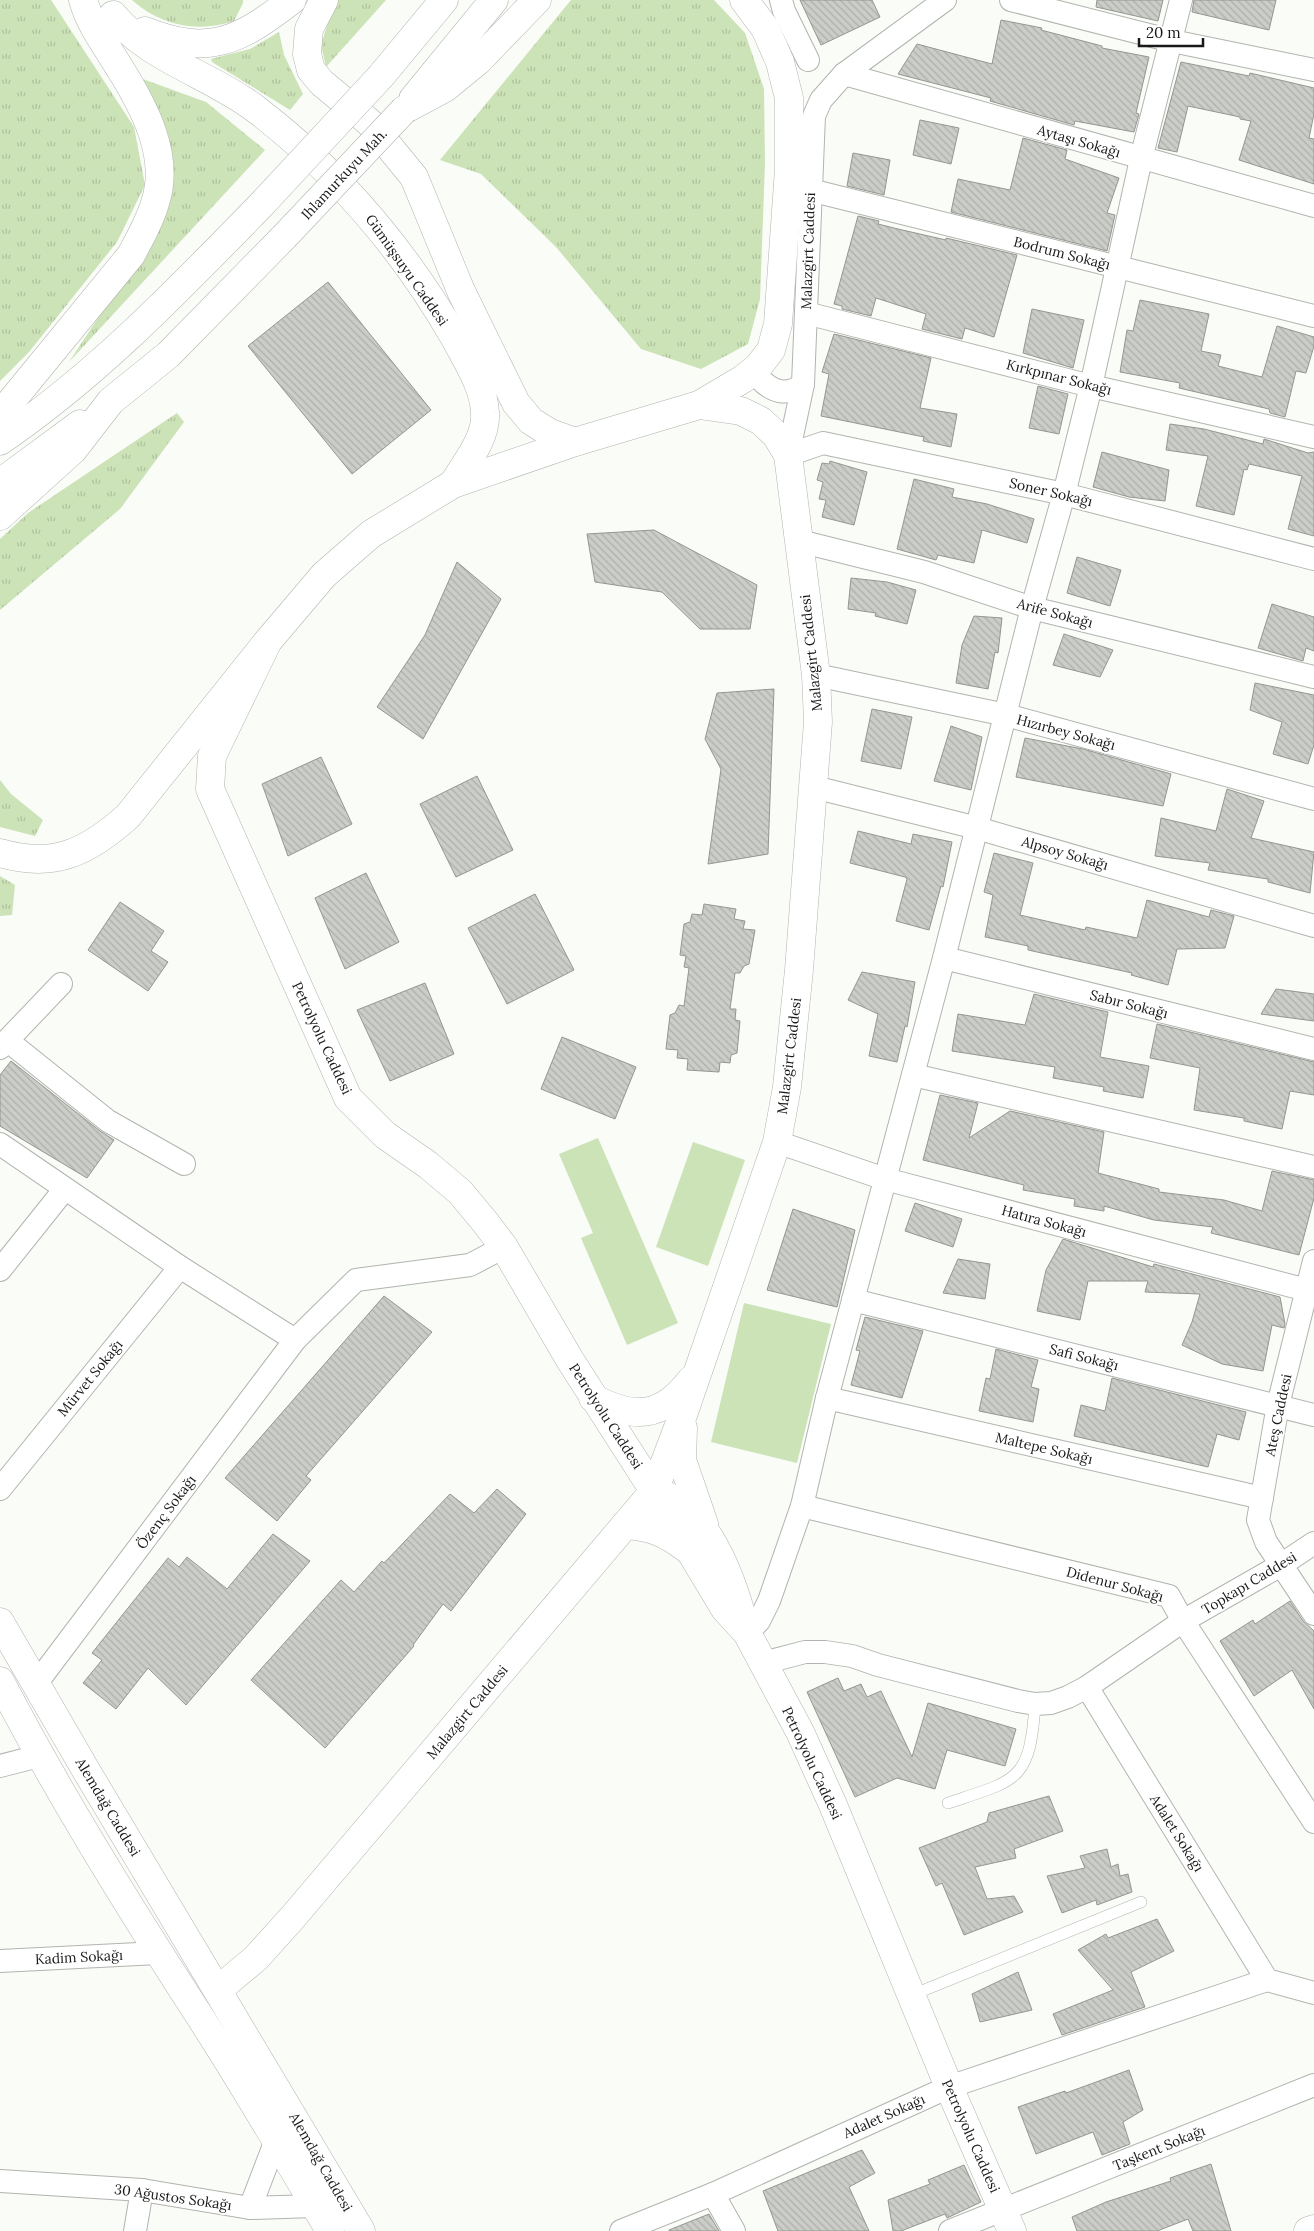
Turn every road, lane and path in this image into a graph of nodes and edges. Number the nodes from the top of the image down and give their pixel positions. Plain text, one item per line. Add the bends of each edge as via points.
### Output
1 (83, 0) edge
2 (264, 0) edge
3 (292, 0) edge
4 (324, 0) edge
5 (444, 0) edge
6 (494, 0) edge
7 (537, 0) edge
8 (744, 0) edge
9 (781, 0) edge
10 (1011, 0) edge
11 (1181, 0) edge
12 (930, 4) edge
13 (104, 7) edge
14 (250, 29) junction
15 (1172, 41) junction
16 (808, 60) dead end
17 (1314, 70) edge
18 (844, 74) junction
19 (404, 110) junction
20 (1141, 159) junction
21 (810, 190) junction
22 (1314, 206) edge
23 (1118, 267) junction
24 (806, 313) junction
25 (1314, 316) edge
26 (758, 367) junction
27 (803, 384) junction
28 (1091, 386) junction
29 (111, 400) junction
30 (699, 406) junction
31 (0, 415) edge
32 (1314, 437) edge
33 (0, 441) edge
34 (575, 442) junction
35 (788, 456) junction
36 (0, 483) edge
37 (453, 484) junction
38 (1064, 494) junction
39 (0, 516) edge
40 (799, 541) junction
41 (1314, 559) edge
42 (1032, 608) junction
43 (268, 641) junction
44 (816, 675) junction
45 (1314, 677) edge
46 (1006, 715) junction
47 (814, 787) junction
48 (1314, 799) edge
49 (977, 828) junction
50 (0, 853) edge
51 (1314, 926) edge
52 (944, 958) junction
53 (61, 984) dead end
54 (4, 1044) edge
55 (1314, 1049) edge
56 (913, 1075) junction
57 (777, 1142) junction
58 (0, 1144) edge
59 (184, 1164) dead end
60 (1314, 1166) edge
61 (885, 1179) junction
62 (64, 1190) junction
63 (504, 1247) junction
64 (1314, 1262) edge
65 (180, 1267) junction
66 (0, 1270) edge
67 (1310, 1291) edge
68 (853, 1300) junction
69 (295, 1340) junction
70 (696, 1374) junction
71 (593, 1398) junction
72 (827, 1398) junction
73 (1278, 1405) junction
74 (684, 1412) junction
75 (1314, 1415) edge
76 (0, 1489) edge
77 (654, 1491) junction
78 (1262, 1498) junction
79 (802, 1506) junction
80 (625, 1525) junction
81 (696, 1540) junction
82 (1314, 1543) edge
83 (1281, 1565) junction
84 (1314, 1614) edge
85 (1183, 1621) junction
86 (0, 1622) edge
87 (747, 1633) junction
88 (763, 1663) junction
89 (0, 1681) edge
90 (36, 1684) junction
91 (1087, 1687) junction
92 (1035, 1704) junction
93 (39, 1756) junction
94 (0, 1766) edge
95 (948, 1803) dead end
96 (1314, 1822) edge
97 (1141, 1902) dead end
98 (158, 1953) junction
99 (0, 1961) edge
100 (1267, 1980) junction
101 (218, 1990) junction
102 (1314, 1993) edge
103 (912, 1995) junction
104 (195, 2009) junction
105 (1314, 2085) edge
106 (949, 2087) junction
107 (276, 2140) junction
108 (0, 2181) edge
109 (142, 2190) junction
110 (713, 2194) junction
111 (315, 2206) junction
112 (250, 2208) junction
113 (1008, 2221) edge
114 (1314, 2229) edge
115 (135, 2231) edge
116 (330, 2231) edge
117 (362, 2231) edge
118 (621, 2231) edge
119 (734, 2231) edge
120 (950, 2231) edge
121 (1308, 2231) edge

1 - 31 main road via 96,30 137,97 154,134 159,171 156,201 131,255
2 - 14 main road via 264,6
3 - 14 main road
4 - 34 main road via 309,29 307,54 311,70 369,122 414,177 461,291 516,404 537,425
5 - 33 main road, bridge via 381,76 141,327 83,378
6 - 19 main road
7 - 19 main road via 478,61 445,88
8 - 26 main road via 764,28 780,62 790,98 789,169 778,324 771,350
9 - 16 street
10 - 15 street
11 - 15 street
12 - 18 street, Malazgirt Caddesi
13 - 14 main road via 142,30 168,40 196,45 218,43
13 - 37 main road, Gümüşsuyu Caddesi via 135,38 256,110 347,190 380,227 440,312 474,372 483,397 485,425
15 - 17 street
15 - 20 street
18 - 20 street, Aytaşı Sokağı
18 - 21 street, Malazgirt Caddesi via 821,100 814,116
19 - 29 main road, Ihlamurkuyu Mah., bridge via 168,355
20 - 22 street, Aytaşı Sokağı
20 - 23 street
21 - 23 street, Bodrum Sokağı
21 - 24 street, Malazgirt Caddesi
23 - 25 street, Bodrum Sokağı
23 - 28 street
24 - 27 street, Malazgirt Caddesi
24 - 28 street, Kırkpınar Sokağı
26 - 27 street via 759,378 776,391 787,393
26 - 30 main road
27 - 35 street, Malazgirt Caddesi
28 - 32 street, Kırkpınar Sokağı
28 - 38 street
29 - 36 main road
29 - 39 main road via 73,450
30 - 34 main road
30 - 35 main road via 741,411 761,421 776,435
34 - 37 main road
35 - 38 street, Soner Sokağı via 823,443
35 - 40 main road, Malazgirt Caddesi
37 - 43 main road via 371,534 324,575
38 - 41 street, Soner Sokağı
38 - 42 street
40 - 42 street, Arife Sokağı via 924,572
40 - 44 main road, Malazgirt Caddesi
42 - 45 street, Arife Sokağı
42 - 46 street
43 - 50 main road via 128,816 103,838 78,852 49,859 20,859
43 - 63 main road, Petrolyolu Caddesi via 212,756 210,789 348,1098 385,1135 460,1192
44 - 46 street, Hızırbey Sokağı
44 - 47 main road, Malazgirt Caddesi via 818,722
46 - 48 street, Hızırbey Sokağı
46 - 49 street
47 - 49 street, Alpsoy Sokağı
47 - 57 main road, Malazgirt Caddesi via 787,1088
49 - 51 street, Alpsoy Sokağı
49 - 52 street
52 - 55 street, Sabır Sokağı
52 - 56 street
53 - 54 street
54 - 59 street via 108,1121
56 - 60 street
56 - 61 street
57 - 61 street, Hatıra Sokağı
57 - 70 main road, Malazgirt Caddesi
58 - 62 street
61 - 67 street, Hatıra Sokağı
61 - 68 street
62 - 65 street
62 - 66 street
63 - 69 street, Özenç Sokağı via 470,1264 356,1280
63 - 71 main road, Petrolyolu Caddesi
64 - 67 street, Ateş Caddesi
65 - 69 street
65 - 76 street, Mürvet Sokağı
67 - 73 street, Ateş Caddesi
68 - 72 street
68 - 73 street, Safi Sokağı
69 - 90 street, Özenç Sokağı
70 - 71 main road via 676,1397 652,1412 619,1410
70 - 74 main road, Malazgirt Caddesi
71 - 77 main road, Petrolyolu Caddesi
72 - 78 street, Maltepe Sokağı
72 - 79 street
73 - 75 street, Safi Sokağı
73 - 78 street, Ateş Caddesi
74 - 77 main road, Malazgirt Caddesi
74 - 81 main road, Malazgirt Caddesi via 682,1460
77 - 80 main road, Malazgirt Caddesi
77 - 81 main road, Petrolyolu Caddesi
78 - 83 street, Ateş Caddesi via 1258,1520 1260,1531
79 - 85 street, Didenur Sokağı via 1169,1596
79 - 87 street via 769,1601
80 - 81 main road via 644,1526
80 - 101 main road, Malazgirt Caddesi via 293,1917 256,1958
81 - 87 main road, Petrolyolu Caddesi via 725,1609
82 - 83 street, Topkapı Caddesi
83 - 84 street, Ateş Caddesi
83 - 85 street, Topkapı Caddesi
85 - 91 street, Topkapı Caddesi
85 - 96 street, Didenur Sokağı
86 - 90 main road, Alemdağ Caddesi
87 - 88 main road, Petrolyolu Caddesi
88 - 92 street via 805,1652 852,1656
88 - 103 main road, Petrolyolu Caddesi via 800,1732 833,1805
89 - 93 main road, Alemdağ Caddesi
90 - 101 main road, Alemdağ Caddesi
91 - 92 street, Topkapı Caddesi via 1051,1703
91 - 100 street, Adalet Sokağı
92 - 95 lane via 1030,1749 1016,1775 1001,1785
93 - 94 street
93 - 98 main road, Alemdağ Caddesi
97 - 103 lane
98 - 99 street, Kadim Sokağı
98 - 104 main road, Alemdağ Caddesi
100 - 102 street
100 - 106 street, Adalet Sokağı
101 - 104 main road
101 - 117 main road, Alemdağ Caddesi
103 - 106 main road, Petrolyolu Caddesi
104 - 107 main road, Alemdağ Caddesi
105 - 113 street, Taşkent Sokağı
106 - 110 street, Adalet Sokağı
106 - 113 main road, Petrolyolu Caddesi
107 - 111 main road, Alemdağ Caddesi
107 - 112 street
108 - 109 street, 30 Ağustos Sokağı
109 - 112 street, 30 Ağustos Sokağı
109 - 115 street
110 - 118 street, Adalet Sokağı
110 - 119 street
111 - 112 street, 30 Ağustos Sokağı
111 - 116 main road, Alemdağ Caddesi
113 - 120 street, Taşkent Sokağı
114 - 121 main road

